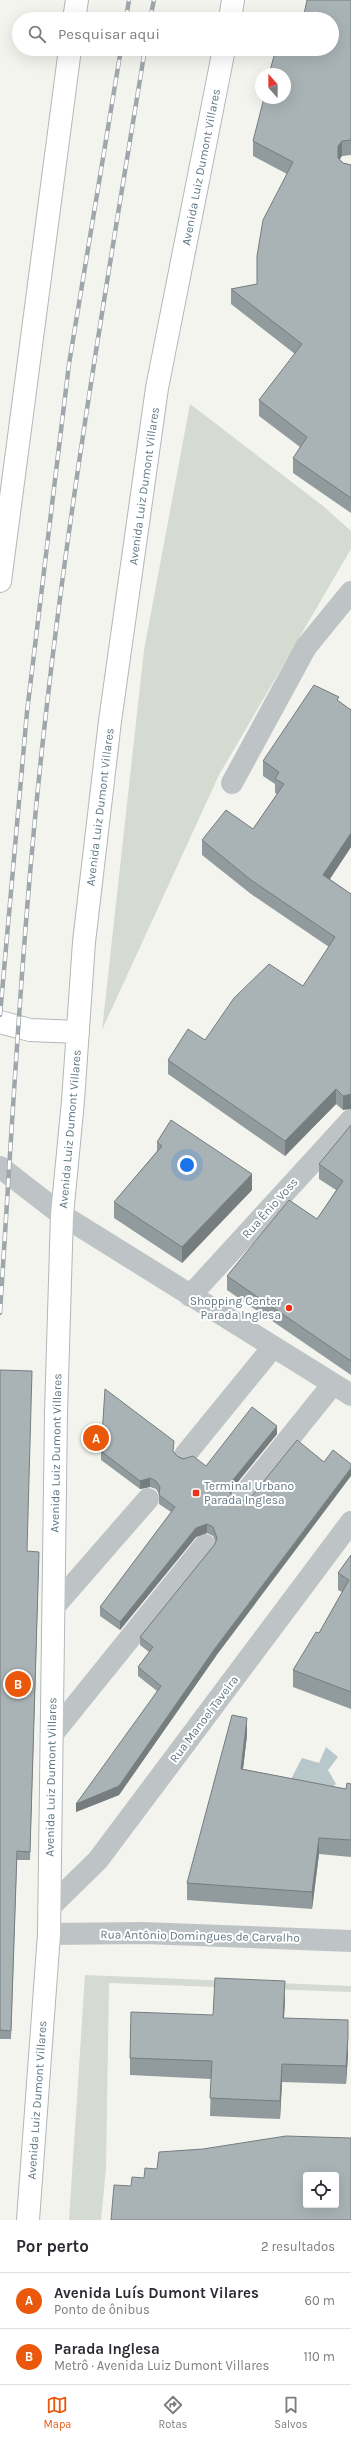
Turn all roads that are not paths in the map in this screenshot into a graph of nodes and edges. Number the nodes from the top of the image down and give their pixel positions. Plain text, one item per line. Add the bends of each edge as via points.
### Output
1 (77, 0) edge
2 (234, 0) edge
3 (75, 12) edge
4 (231, 12) edge
5 (69, 56) edge
6 (223, 56) edge
7 (0, 581) edge
8 (351, 592) edge
9 (232, 783) dead end
10 (0, 1022) edge
11 (78, 1032) junction
12 (351, 1120) edge
13 (0, 1167) edge
14 (62, 1215) junction
15 (190, 1296) junction
16 (273, 1347) junction
17 (332, 1384) junction
18 (351, 1395) edge
19 (185, 1455) dead end
20 (242, 1497) dead end
21 (148, 1499) dead end
22 (351, 1522) edge
23 (205, 1545) dead end
24 (53, 1608) junction
25 (51, 1736) junction
26 (49, 1908) junction
27 (49, 1934) junction
28 (351, 1941) edge
29 (28, 2220) edge

1 - 3 main road
2 - 4 main road
5 - 7 main road
6 - 11 main road, Avenida Luiz Dumont Villares via 157,388 110,721 84,942
8 - 9 street via 306,647
10 - 11 main road via 30,1030
11 - 14 main road, Avenida Luiz Dumont Villares
12 - 15 street, Rua Ênio Voss
13 - 14 street
14 - 15 street
14 - 24 main road, Avenida Luiz Dumont Villares
15 - 16 street
16 - 17 street
16 - 19 street
17 - 18 street
17 - 20 street
21 - 24 street
22 - 26 street, Rua Manoel Taveira via 98,1860
23 - 25 street
24 - 25 main road, Avenida Luiz Dumont Villares
25 - 26 main road, Avenida Luiz Dumont Villares
26 - 27 main road, Avenida Luiz Dumont Villares
27 - 28 street, Rua Antônio Domingues de Carvalho via 144,1933
27 - 29 main road, Avenida Luiz Dumont Villares

